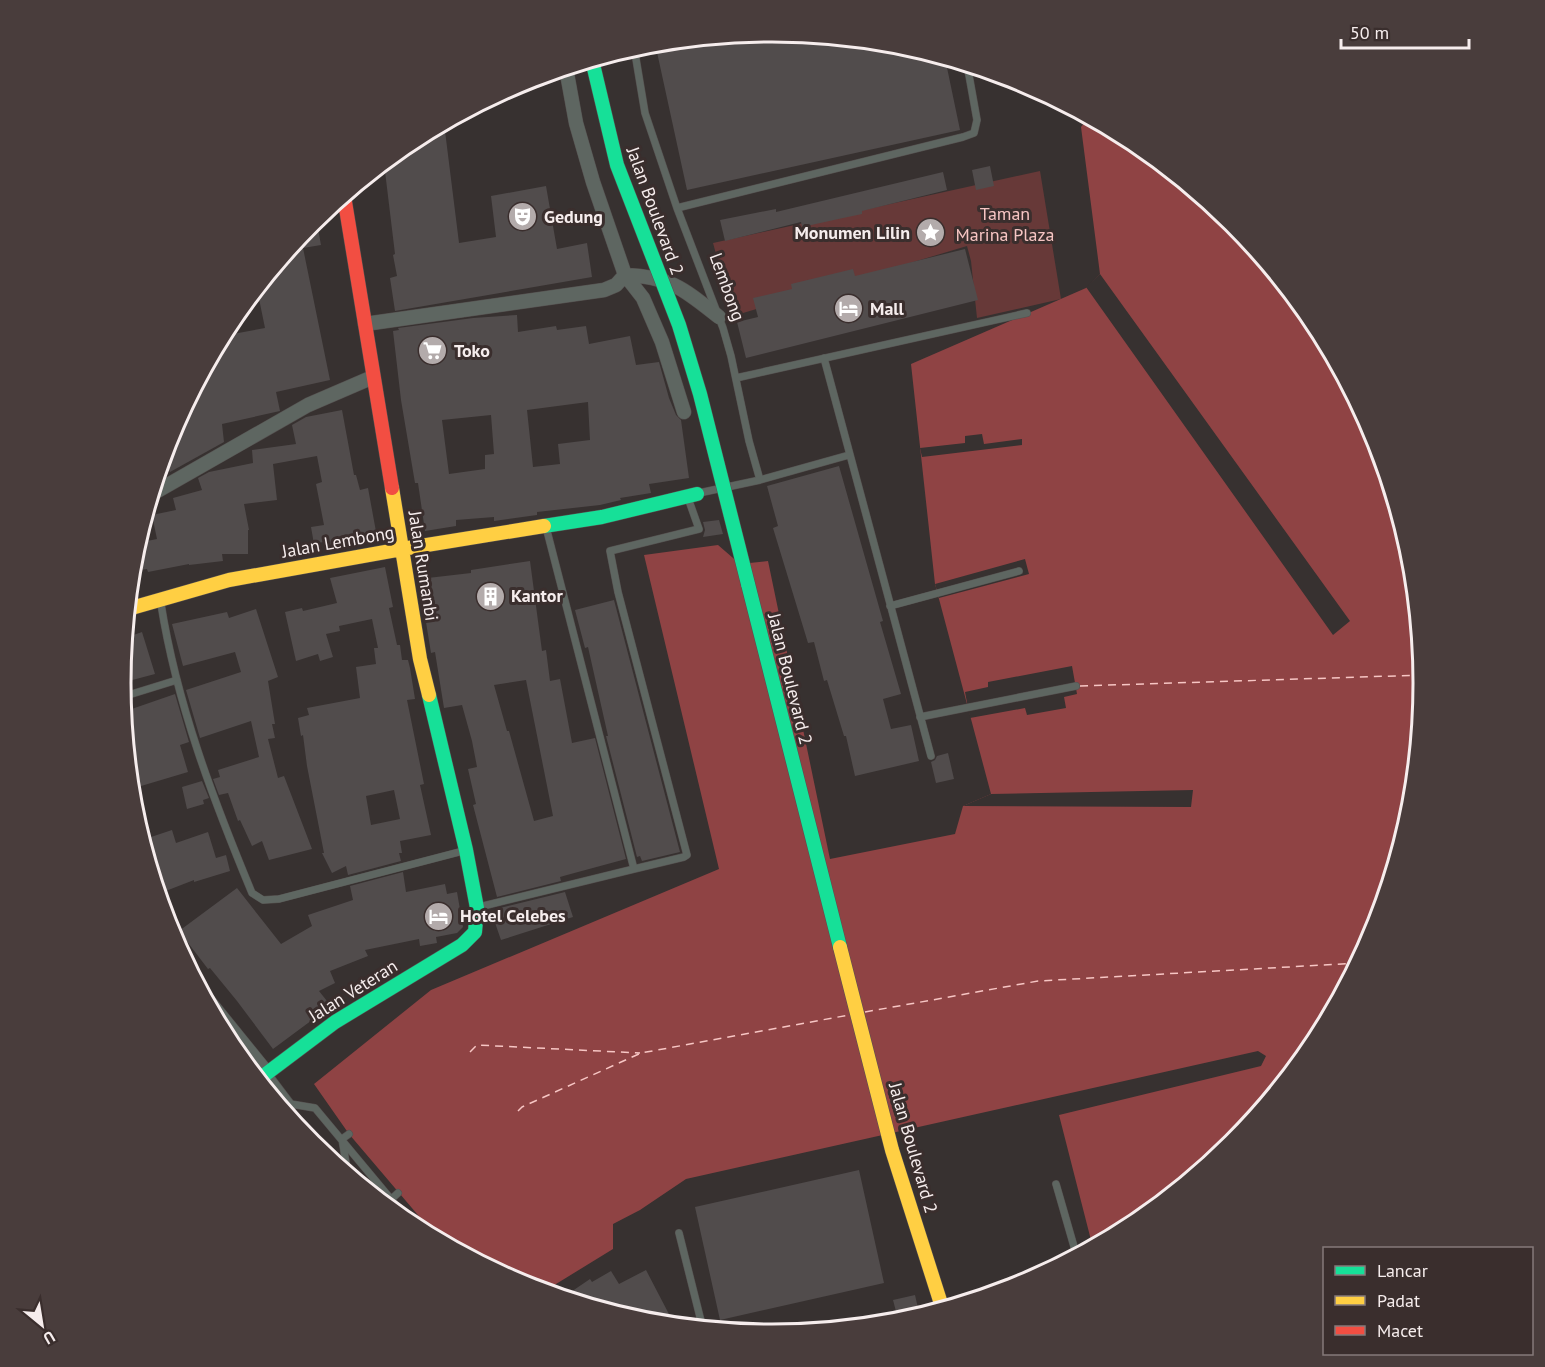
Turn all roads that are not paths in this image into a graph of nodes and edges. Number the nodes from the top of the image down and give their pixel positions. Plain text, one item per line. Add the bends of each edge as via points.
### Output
1 (636, 57) edge
2 (594, 68) edge
3 (969, 73) edge
4 (568, 76) edge
5 (346, 205) edge
6 (677, 208) junction
7 (625, 275) junction
8 (1027, 312) dead end
9 (719, 317) junction
10 (365, 324) junction
11 (824, 358) junction
12 (373, 377) junction
13 (736, 378) junction
14 (684, 412) dead end
15 (849, 455) junction
16 (760, 480) junction
17 (162, 489) edge
18 (692, 495) junction
19 (546, 527) junction
20 (402, 549) junction
21 (1019, 571) dead end
22 (160, 597) junction
23 (135, 606) edge
24 (890, 606) junction
25 (177, 680) junction
26 (1076, 686) dead end
27 (131, 694) edge
28 (920, 717) junction
29 (931, 756) dead end
30 (466, 850) junction
31 (634, 869) junction
32 (477, 908) junction
33 (470, 938) joint
34 (265, 1075) edge
35 (277, 1090) edge
36 (291, 1104) joint
37 (349, 1134) dead end
38 (342, 1139) junction
39 (346, 1162) edge
40 (1056, 1184) dead end
41 (379, 1189) edge
42 (398, 1193) dead end
43 (391, 1199) edge
44 (680, 1233) dead end
45 (1075, 1249) edge
46 (941, 1303) edge
47 (701, 1321) edge

1 - 6 lane, Lembong via 645,113
2 - 46 main road, Jalan Boulevard 2, bridge via 617,165 679,326 700,394 892,1150
3 - 6 lane via 977,120 974,132
4 - 7 street via 593,182
5 - 10 main road, Jalan Rumanbi
6 - 9 lane, Lembong
7 - 9 street via 647,275 681,287
7 - 10 street via 604,290
7 - 14 street via 643,298 662,342
8 - 11 lane
9 - 13 lane, Lembong
10 - 12 main road, Jalan Rumanbi
11 - 13 lane
11 - 15 lane
12 - 17 street via 308,405
12 - 20 main road, Jalan Rumanbi
13 - 16 lane, Lembong
15 - 16 lane
15 - 24 lane
16 - 18 lane
18 - 19 main road, Jalan Lembong
18 - 31 lane via 699,529 610,551 687,855
19 - 20 main road, Jalan Lembong
19 - 31 lane
20 - 22 main road, Jalan Lembong via 287,568
20 - 30 main road, Jalan Rumanbi via 420,659
21 - 24 lane
22 - 23 main road, Jalan Lembong
22 - 25 lane
24 - 28 lane
25 - 27 lane
25 - 30 lane via 213,795 252,893 263,900
26 - 28 lane
28 - 29 lane
30 - 32 main road, Jalan Rumanbi
31 - 32 lane
32 - 33 main road, Jalan Rumanbi via 477,924
33 - 34 main road, Jalan Veteran via 335,1022
35 - 36 lane
36 - 38 lane via 315,1108
37 - 38 lane
38 - 39 lane
38 - 41 lane
40 - 45 lane
42 - 43 lane
44 - 47 lane

